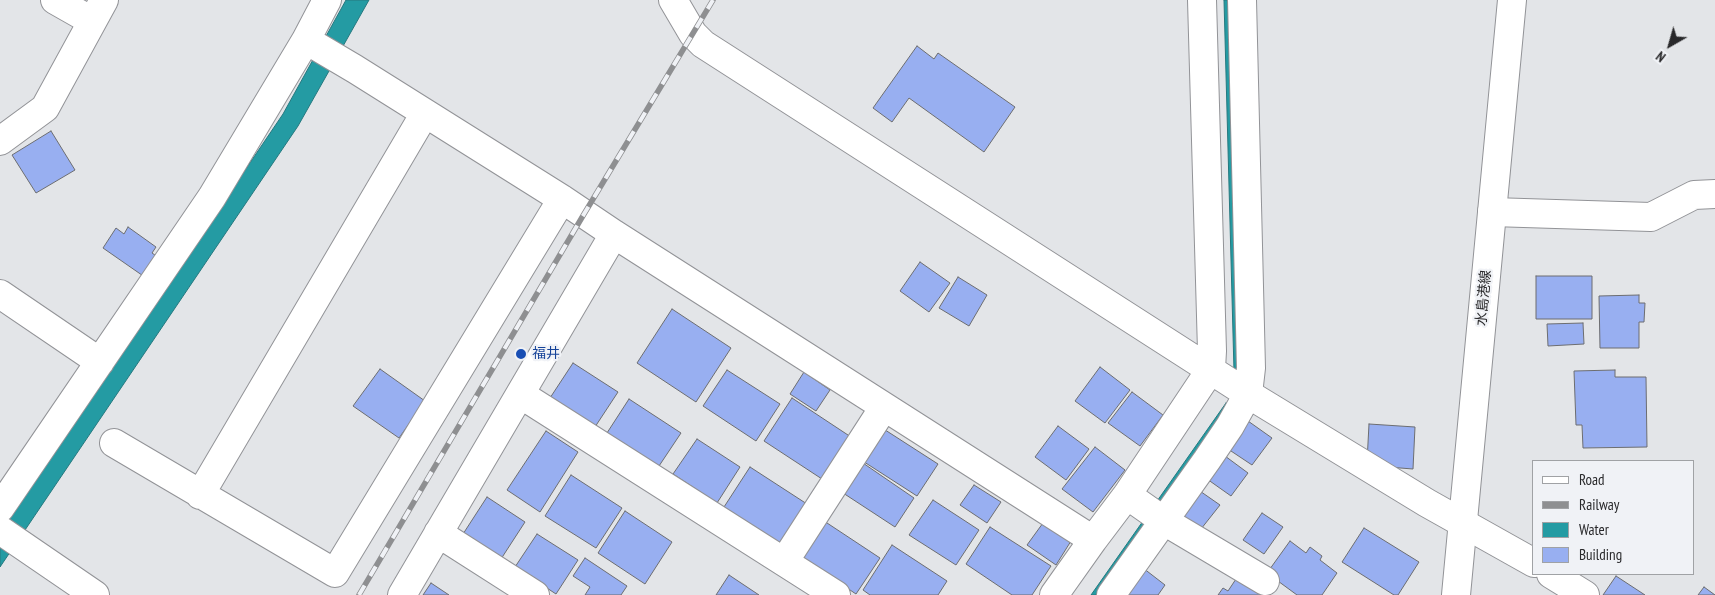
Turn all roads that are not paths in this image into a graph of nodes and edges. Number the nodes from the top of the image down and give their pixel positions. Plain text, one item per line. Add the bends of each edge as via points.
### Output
1 (56, 0) edge
2 (327, 0) edge
3 (673, 0) edge
4 (1202, 0) edge
5 (1242, 0) edge
6 (1512, 0) edge
7 (98, 10) edge
8 (309, 42) junction
9 (425, 113) junction
10 (3, 134) edge
11 (1715, 194) edge
12 (562, 199) junction
13 (1492, 212) junction
14 (614, 234) junction
15 (0, 294) edge
16 (100, 362) junction
17 (1211, 370) junction
18 (520, 394) junction
19 (1248, 394) junction
20 (884, 407) junction
21 (114, 443) dead end
22 (200, 495) junction
23 (0, 508) edge
24 (1149, 510) junction
25 (1463, 522) junction
26 (0, 530) edge
27 (438, 533) junction
28 (1092, 540) junction
29 (784, 562) junction
30 (1532, 562) edge
31 (1553, 575) edge
32 (1265, 581) dead end
33 (95, 595) edge
34 (402, 595) edge
35 (535, 595) edge
36 (836, 595) edge
37 (1054, 595) edge
38 (1111, 595) edge
39 (1456, 595) edge
40 (1585, 595) edge

1 - 7 street
2 - 8 street
3 - 17 street via 693,34 703,44
4 - 17 street
5 - 19 street via 1251,368
6 - 13 street, 水島港線
7 - 10 street via 45,108
8 - 9 street
8 - 16 street via 212,198
9 - 12 street
9 - 22 street
11 - 13 street via 1694,195 1651,217
12 - 14 street
12 - 22 street via 335,573
13 - 25 street, 水島港線
14 - 18 street
14 - 20 street
15 - 16 street
16 - 23 street
17 - 19 street
17 - 24 street
18 - 27 street
18 - 29 street
19 - 24 street via 1212,453
19 - 25 street
20 - 28 street
20 - 29 street
21 - 22 street
24 - 28 street
24 - 32 street
24 - 38 street
25 - 30 street
25 - 39 street, 水島港線
26 - 33 street
27 - 34 street
27 - 35 street
28 - 37 street
29 - 36 street
31 - 40 street

